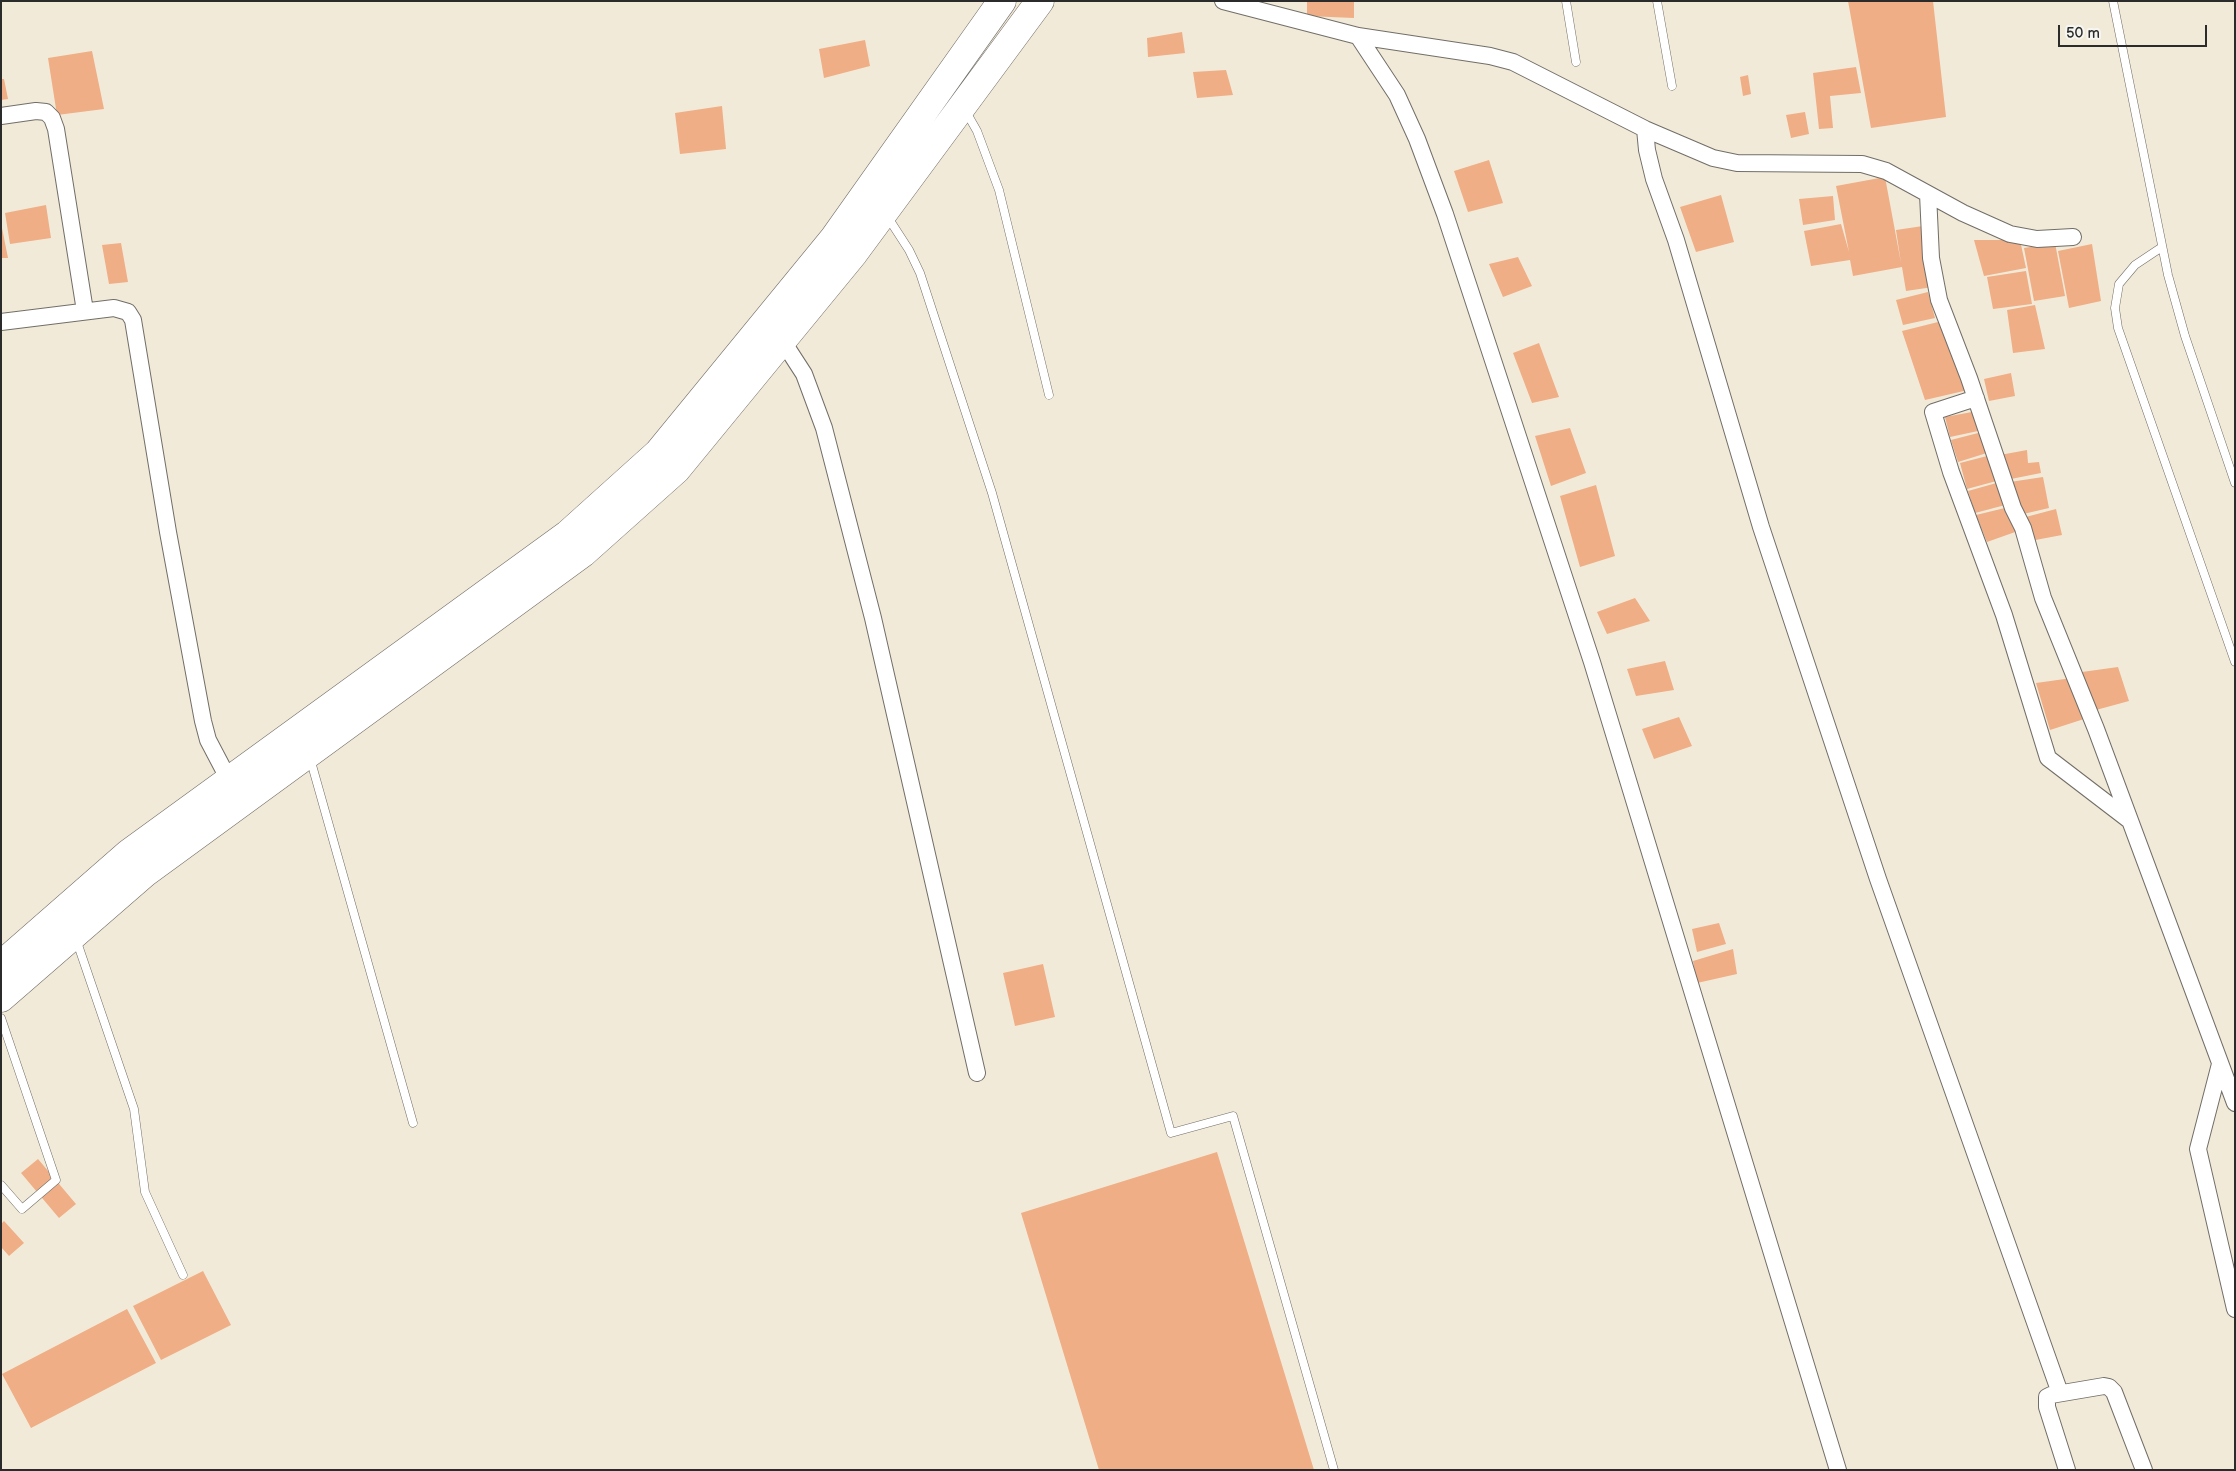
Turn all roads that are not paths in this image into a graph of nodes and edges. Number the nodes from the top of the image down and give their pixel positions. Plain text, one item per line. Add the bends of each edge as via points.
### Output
1 (1002, 1) edge
2 (1040, 1) edge
3 (1223, 1) edge
4 (1566, 1) edge
5 (1657, 1) edge
6 (2113, 1) edge
7 (1358, 36) junction
8 (1576, 62) dead end
9 (1672, 86) dead end
10 (963, 106) junction
11 (1, 116) edge
12 (1644, 129) junction
13 (1928, 194) junction
14 (884, 212) junction
15 (2073, 237) dead end
16 (2162, 247) junction
17 (85, 311) junction
18 (1, 322) edge
19 (782, 340) junction
20 (1049, 395) dead end
21 (1976, 398) junction
22 (2235, 483) edge
23 (2235, 662) edge
24 (309, 753) junction
25 (230, 780) junction
26 (2130, 820) junction
27 (74, 934) junction
28 (1, 965) edge
29 (1, 998) edge
30 (1, 1018) edge
31 (2220, 1064) junction
32 (977, 1073) dead end
33 (2235, 1103) edge
34 (412, 1123) dead end
35 (1, 1185) edge
36 (183, 1275) dead end
37 (2235, 1309) edge
38 (2060, 1393) junction
39 (1334, 1470) edge
40 (1838, 1470) edge
41 (2067, 1470) edge
42 (2144, 1470) edge

1 - 25 highway via 834,238 658,453 568,534
2 - 10 highway
3 - 7 street
4 - 8 lane
5 - 9 lane
6 - 16 lane
7 - 12 street via 1513,62
7 - 40 street via 1397,95 1444,214 1592,662
10 - 14 highway
10 - 20 lane via 977,131 999,190
11 - 17 street via 36,111 46,112 52,118
12 - 13 street via 1713,158 1737,163 1862,164 1886,171
12 - 38 street via 1654,179 1676,240 1764,536 1878,879
13 - 15 street via 2010,234 2037,239
13 - 21 street via 1934,282
14 - 19 highway
14 - 39 lane via 920,273 992,493 1171,1133 1233,1116
16 - 22 lane via 2185,336
16 - 23 lane via 2135,265 2119,284 2115,308 2118,328
17 - 18 street
17 - 25 street via 121,309 128,312 133,320 168,532 208,740
19 - 24 highway via 676,470 583,554
19 - 32 street via 804,374 824,428 873,618
21 - 26 street via 2013,508 2023,528 2043,598
21 - 26 street via 1933,412 1951,472 2004,616 2048,758
24 - 27 highway via 145,873
24 - 34 lane
25 - 28 highway via 129,853
26 - 31 street
27 - 29 highway
27 - 36 lane via 134,1110 145,1192
30 - 35 lane via 56,1180 22,1209
31 - 33 street
31 - 37 street via 2198,1149
38 - 41 street via 2051,1395 2046,1402
38 - 42 street via 2109,1387 2114,1392

